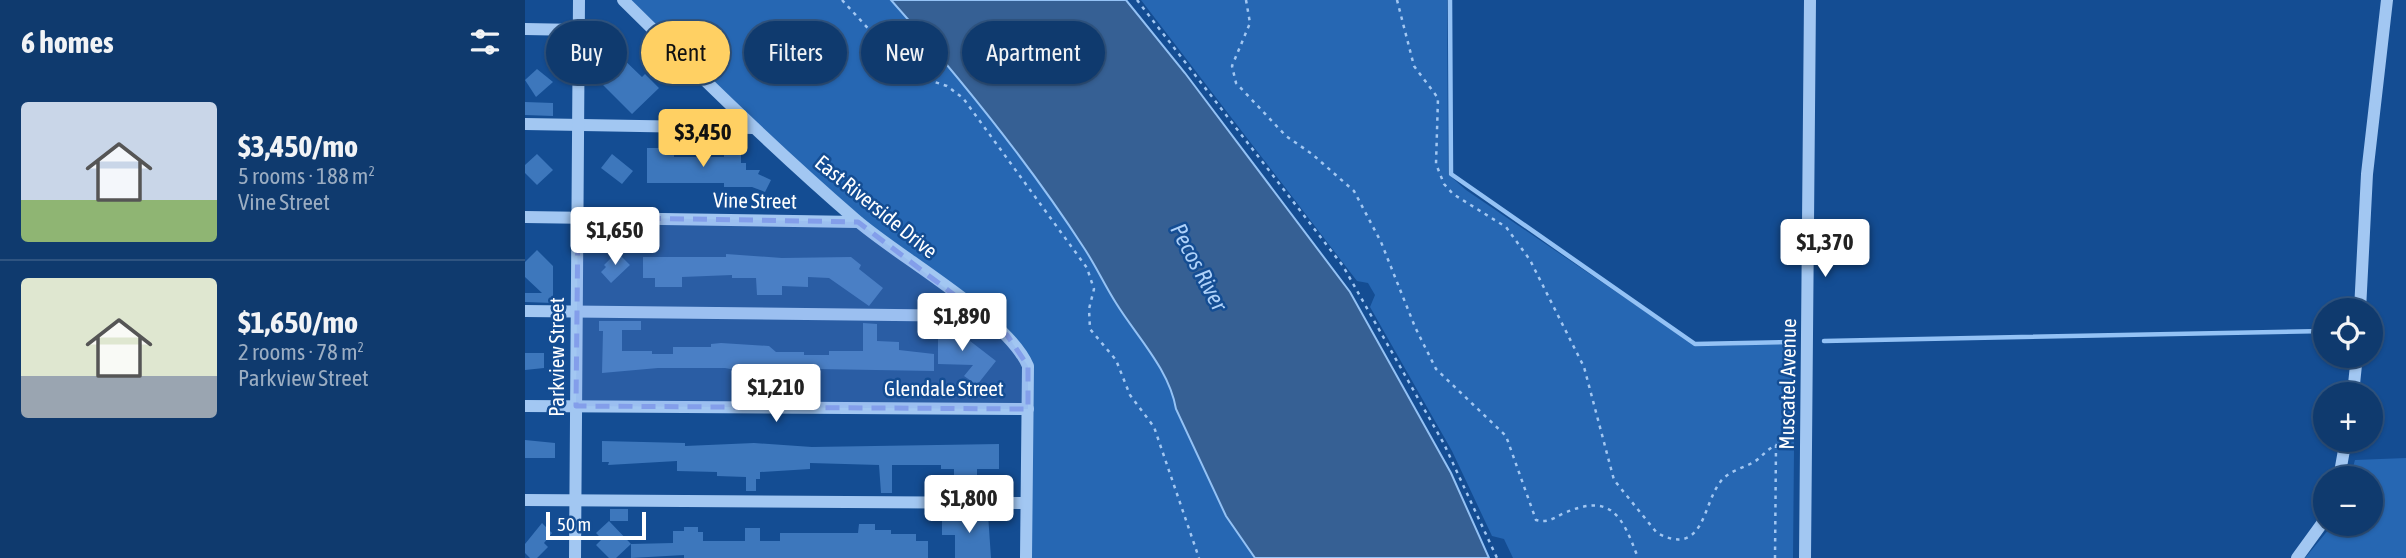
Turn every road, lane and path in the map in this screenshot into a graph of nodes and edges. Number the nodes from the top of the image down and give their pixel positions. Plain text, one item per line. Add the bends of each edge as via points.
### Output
1 (579, 0) edge
2 (623, 0) edge
3 (842, 0) edge
4 (1137, 0) edge
5 (1246, 0) edge
6 (1397, 0) edge
7 (1810, 0) edge
8 (2387, 0) edge
9 (579, 21) edge
10 (525, 30) edge
11 (546, 30) edge
12 (579, 84) edge
13 (525, 124) edge
14 (579, 124) junction
15 (754, 128) junction
16 (525, 217) edge
17 (578, 218) junction
18 (858, 222) junction
19 (2361, 298) edge
20 (576, 311) junction
21 (525, 312) edge
22 (983, 316) junction
23 (525, 406) edge
24 (576, 406) junction
25 (1028, 409) junction
26 (525, 500) edge
27 (575, 500) junction
28 (1026, 503) junction
29 (2313, 536) edge
30 (575, 558) edge
31 (1026, 558) edge
32 (1199, 558) edge
33 (1497, 558) edge
34 (1639, 558) edge
35 (1775, 558) edge
36 (1805, 558) edge
37 (2297, 558) edge

1 - 9 street, Parkview Street
2 - 15 street, East Riverside Drive
3 - 32 path via 910,74 947,86 963,98 1087,268 1094,289 1090,329 1116,360 1130,395 1154,427
4 - 33 path via 1343,266 1444,444
5 - 34 path via 1250,23 1232,66 1236,82 1286,136 1354,191 1436,369 1506,436 1536,520 1548,521 1581,505 1598,504 1624,522
6 - 35 path via 1414,66 1438,98 1439,174 1453,194 1516,236 1530,260 1584,367 1619,488 1657,533 1683,539 1703,525 1723,477 1776,445
7 - 36 street, Muscatel Avenue
8 - 19 street via 2367,174
10 - 11 street
12 - 14 street, Parkview Street
13 - 14 street
14 - 15 street
14 - 17 street, Parkview Street
15 - 18 street, East Riverside Drive
16 - 17 street, Vine Street
17 - 18 street, Vine Street
17 - 20 street, Parkview Street
18 - 22 street, East Riverside Drive
20 - 21 street
20 - 22 street
20 - 24 street, Parkview Street
22 - 25 street, East Riverside Drive via 1007,335 1024,357
23 - 24 street, Glendale Street
24 - 25 street, Glendale Street
24 - 27 street, Parkview Street
25 - 28 street, East Riverside Drive
26 - 27 street
27 - 28 street
27 - 30 street, Parkview Street
28 - 31 street, East Riverside Drive
29 - 37 street

